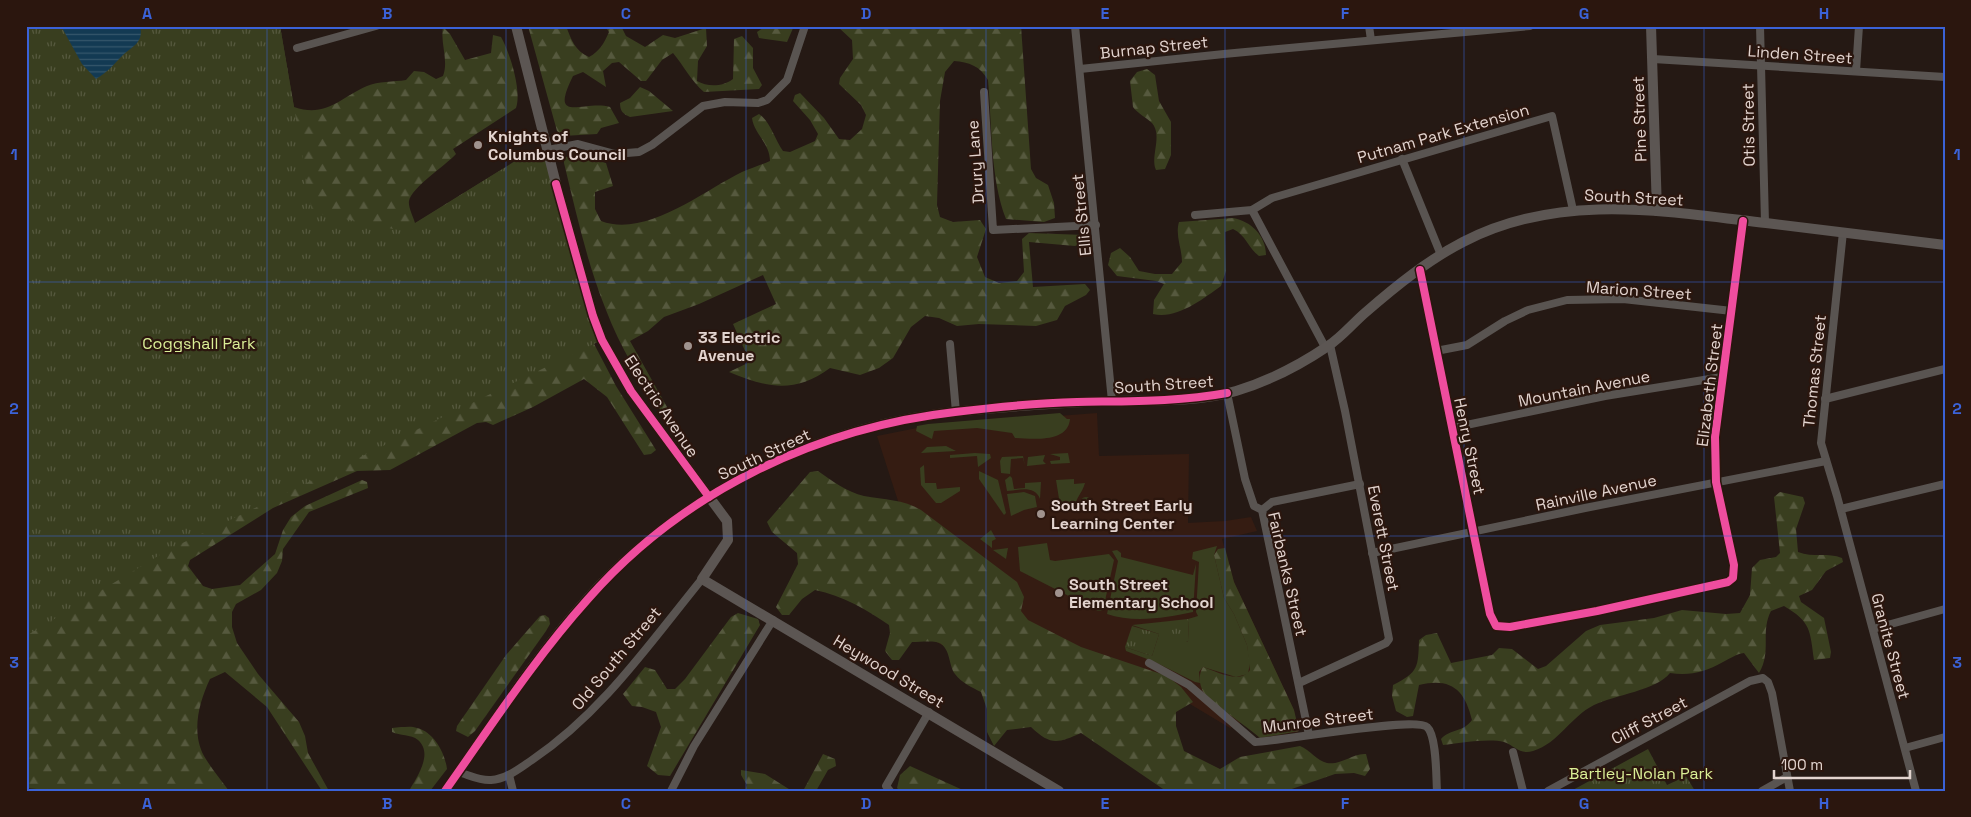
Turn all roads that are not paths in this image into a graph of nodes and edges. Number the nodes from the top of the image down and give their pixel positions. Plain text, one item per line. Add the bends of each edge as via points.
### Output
1 (376, 26) edge
2 (516, 26) edge
3 (805, 26) edge
4 (1075, 26) edge
5 (1369, 26) edge
6 (1530, 26) edge
7 (1651, 26) edge
8 (1760, 26) edge
9 (1859, 26) edge
10 (359, 28) edge
11 (1371, 40) junction
12 (297, 48) dead end
13 (1652, 59) junction
14 (1761, 65) junction
15 (1080, 69) junction
16 (1856, 71) junction
17 (1945, 77) edge
18 (984, 92) dead end
19 (548, 150) junction
20 (1402, 158) junction
21 (1252, 210) junction
22 (1573, 210) junction
23 (1657, 211) junction
24 (1195, 214) dead end
25 (1743, 221) junction
26 (1765, 223) junction
27 (1096, 226) junction
28 (1843, 232) junction
29 (1945, 244) edge
30 (1441, 255) junction
31 (1420, 270) junction
32 (1732, 311) junction
33 (950, 344) dead end
34 (1328, 346) junction
35 (1436, 351) junction
36 (1945, 369) edge
37 (1722, 377) junction
38 (1226, 393) junction
39 (1825, 399) junction
40 (1112, 401) junction
41 (956, 412) junction
42 (1452, 428) junction
43 (1826, 461) junction
44 (1716, 482) junction
45 (1360, 484) junction
46 (1945, 484) edge
47 (709, 497) junction
48 (1841, 509) junction
49 (1262, 510) junction
50 (1474, 531) junction
51 (1372, 553) junction
52 (702, 579) junction
53 (1945, 609) edge
54 (774, 620) junction
55 (1496, 626) joint
56 (1873, 629) junction
57 (1148, 663) dead end
58 (1299, 683) junction
59 (929, 712) junction
60 (1309, 736) junction
61 (1945, 737) edge
62 (1905, 748) junction
63 (1513, 752) dead end
64 (458, 772) junction
65 (509, 775) junction
66 (1787, 777) junction
67 (888, 788) edge
68 (445, 791) edge
69 (512, 791) edge
70 (671, 791) edge
71 (1059, 791) edge
72 (1437, 791) edge
73 (1524, 791) edge
74 (1548, 791) edge
75 (1762, 791) edge
76 (1790, 791) edge
77 (1916, 791) edge

1 - 10 street
2 - 19 main road, Electric Avenue
3 - 19 street via 788,77 780,90 767,100 703,106 639,152 616,154 578,144
4 - 15 street, Ellis Street
5 - 11 street
6 - 11 street, Burnap Street
7 - 13 main road, Pine Street
8 - 14 street, Otis Street
9 - 16 street
10 - 12 street
11 - 15 street, Burnap Street
13 - 14 street, Linden Street
13 - 23 main road, Pine Street
14 - 16 street, Linden Street
14 - 26 street, Otis Street
15 - 27 street, Ellis Street
16 - 17 street, Linden Street
18 - 27 street, Drury Lane via 993,230
19 - 47 main road, Electric Avenue via 602,340 631,391
20 - 21 street, Putnam Park Extension via 1272,198
20 - 22 street, Putnam Park Extension via 1552,116
20 - 30 street
21 - 24 street
21 - 34 street, Everett Street
22 - 23 main road, South Street
22 - 30 main road, South Street via 1544,214 1496,228
23 - 25 main road, South Street
25 - 26 main road, South Street
25 - 32 street, Elizabeth Street
26 - 28 main road, South Street
27 - 40 street, Ellis Street
28 - 29 main road, South Street
28 - 39 street, Thomas Street
30 - 31 main road, South Street
31 - 34 main road, South Street
31 - 35 street, Henry Street
32 - 35 street, Marion Street via 1622,299 1560,301 1528,310 1467,345
32 - 37 street, Elizabeth Street
33 - 41 street
34 - 38 main road, South Street via 1277,376
34 - 45 street, Everett Street
35 - 42 street, Henry Street
36 - 39 street
37 - 42 street, Mountain Avenue via 1605,396
37 - 44 street, Elizabeth Street via 1715,437
38 - 40 main road, South Street via 1188,399
38 - 49 street, Fairbanks Street via 1245,479 1254,506
39 - 43 street, Thomas Street via 1820,440
40 - 41 main road, South Street
41 - 47 main road, South Street via 889,422 847,433 752,471
42 - 50 street, Henry Street
43 - 44 street, Rainville Avenue
43 - 48 street, Thomas Street
44 - 50 street, Rainville Avenue
44 - 55 street, Elizabeth Street via 1734,565 1735,574 1731,580 1597,611
45 - 49 street via 1272,502
45 - 51 street, Everett Street
46 - 48 street
47 - 52 main road, Old South Street via 727,521 729,536 722,552
47 - 64 main road, South Street via 652,538 588,598 548,647
48 - 56 street, Granite Street
49 - 58 street, Fairbanks Street
50 - 51 street, Rainville Avenue
50 - 55 street, Henry Street via 1490,614
51 - 58 street, Everett Street via 1388,641
52 - 54 main road, Heywood Street
52 - 65 street, Old South Street via 590,714
53 - 56 street
54 - 59 main road, Heywood Street
54 - 70 street via 685,761
56 - 62 street, Granite Street
57 - 60 street, Munroe Street via 1189,685 1253,741
58 - 60 street, Fairbanks Street
59 - 67 street
59 - 71 main road, Heywood Street
60 - 72 street, Munroe Street via 1421,723 1428,727 1432,739
61 - 62 street
62 - 77 street, Granite Street
63 - 73 street
64 - 65 street, Old South Street via 491,780
64 - 68 main road, South Street
65 - 69 street
66 - 74 street, Cliff Street via 1772,693 1764,678 1750,681
66 - 75 street
66 - 76 street

